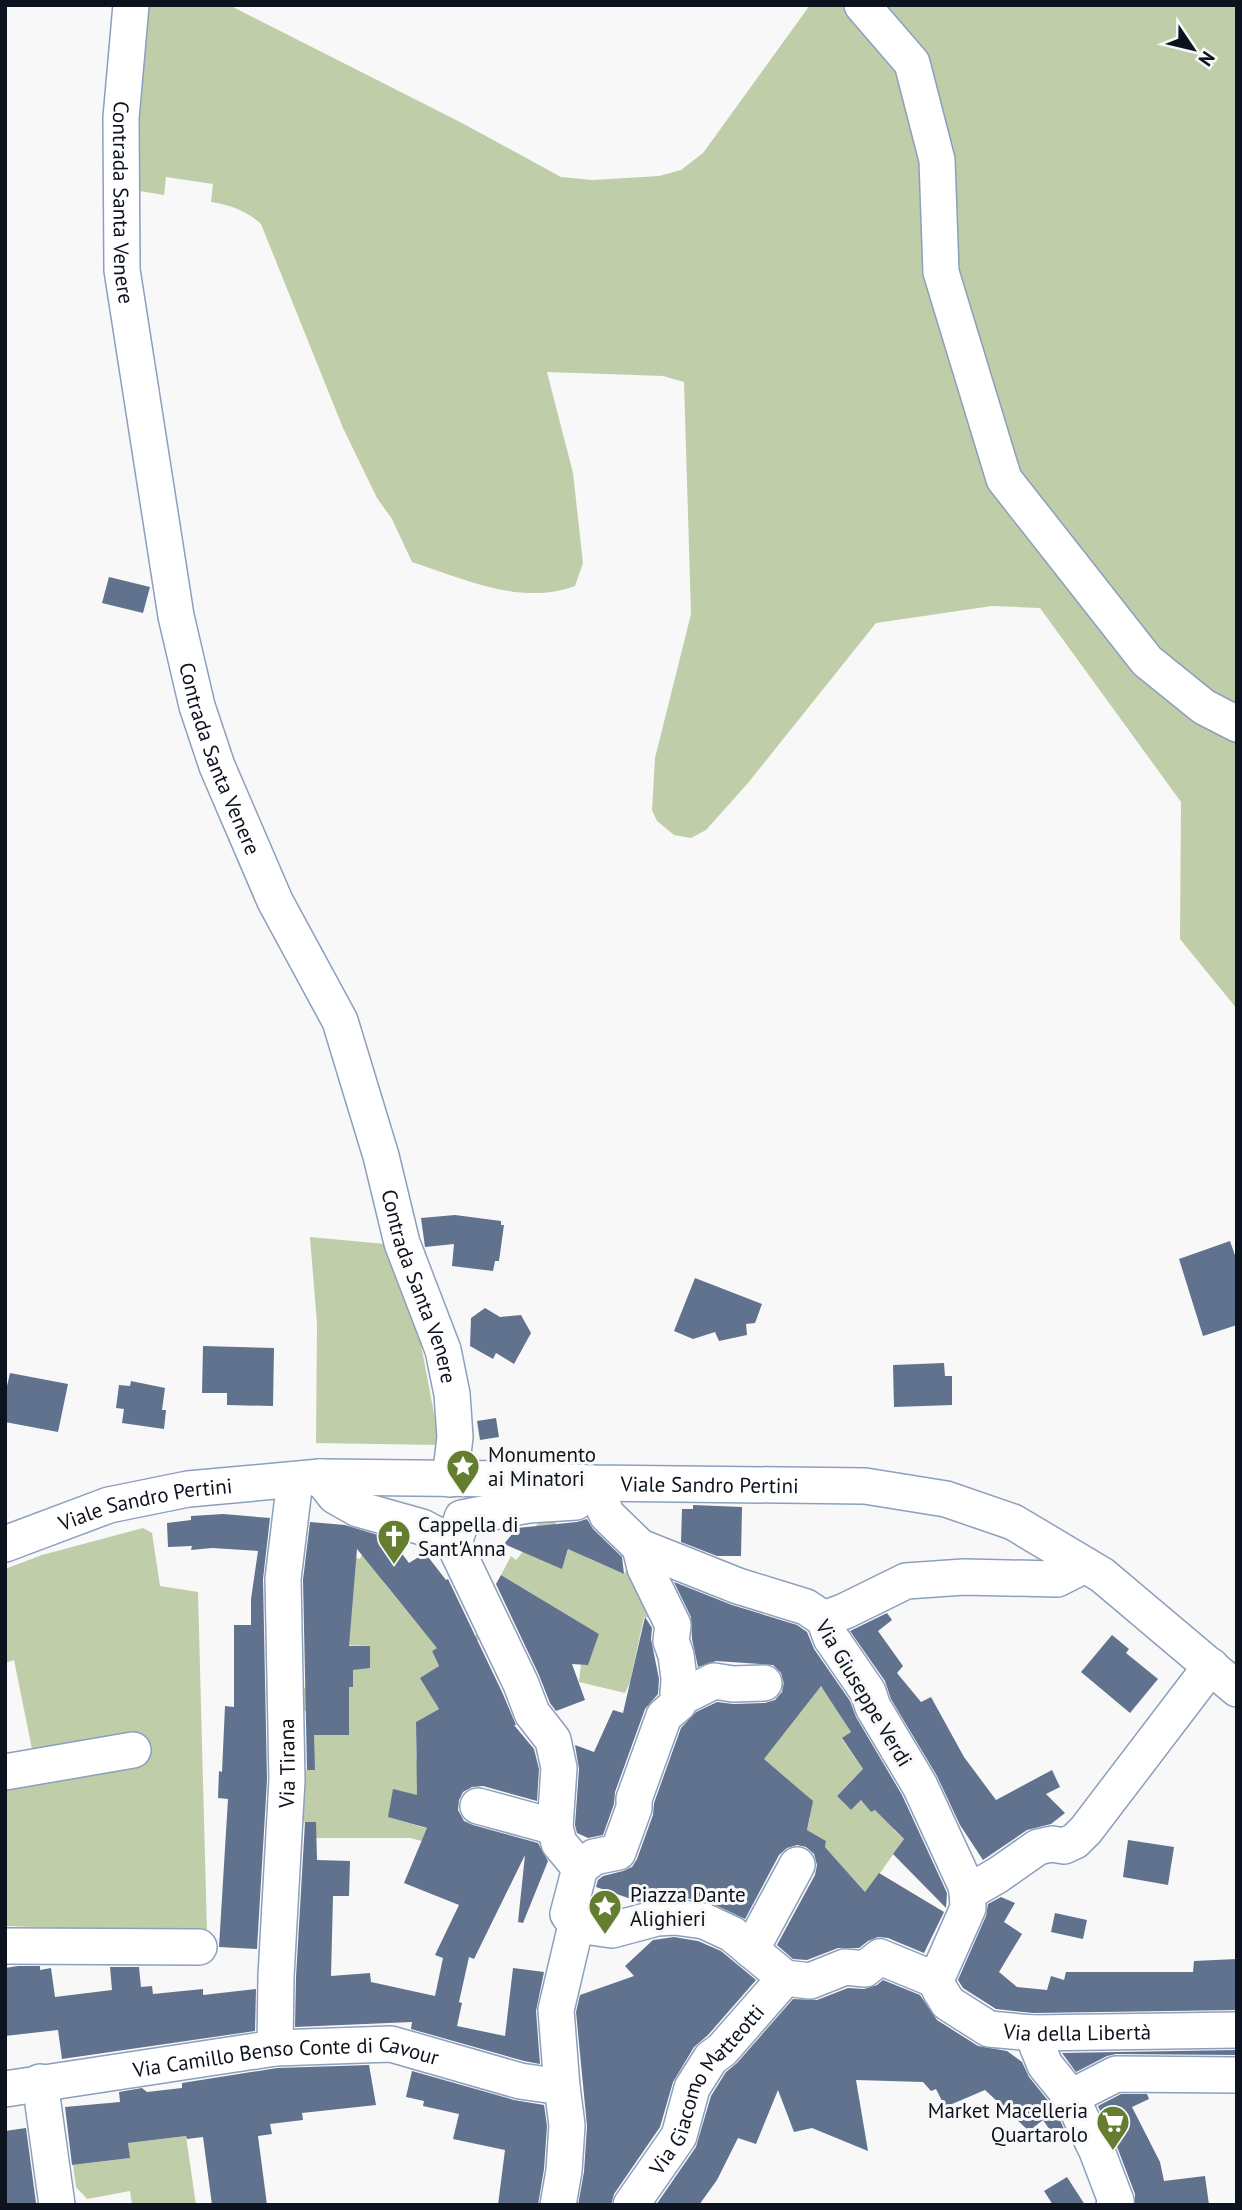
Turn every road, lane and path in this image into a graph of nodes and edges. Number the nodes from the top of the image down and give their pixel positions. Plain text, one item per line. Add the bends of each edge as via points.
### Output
1 (131, 5) edge
2 (862, 5) edge
3 (1237, 724) edge
4 (307, 1478) junction
5 (450, 1479) junction
6 (597, 1492) junction
7 (14, 1533) edge
8 (454, 1544) junction
9 (640, 1547) junction
10 (1085, 1565) junction
11 (824, 1619) junction
12 (1211, 1666) junction
13 (764, 1684) dead end
14 (1237, 1689) edge
15 (678, 1698) junction
16 (133, 1751) dead end
17 (5, 1772) edge
18 (478, 1806) dead end
19 (565, 1846) junction
20 (797, 1865) dead end
21 (967, 1893) junction
22 (576, 1925) junction
23 (5, 1946) edge
24 (199, 1947) dead end
25 (751, 1950) junction
26 (785, 1978) junction
27 (936, 1980) junction
28 (1237, 2030) edge
29 (1032, 2033) junction
30 (275, 2048) junction
31 (1237, 2075) edge
32 (40, 2082) junction
33 (562, 2087) junction
34 (5, 2089) edge
35 (1071, 2097) junction
36 (1115, 2203) edge
37 (57, 2205) edge
38 (558, 2205) edge
39 (631, 2205) edge

1 - 5 street, Contrada Santa Venere via 121,118 122,270 176,616 217,766 275,901 340,1021 402,1243 443,1350 455,1437
2 - 3 street via 912,63 937,160 941,272 1004,479 1147,661 1203,707
4 - 5 street, Viale Sandro Pertini
4 - 7 street, Viale Sandro Pertini via 188,1489 109,1505
4 - 8 street via 358,1509 422,1527
4 - 30 street, Via Tirana via 283,1579 287,1780
5 - 6 street, Viale Sandro Pertini
6 - 8 street via 462,1518
6 - 9 street, Via Giuseppe Verdi via 607,1515
6 - 10 street, Viale Sandro Pertini via 866,1486 946,1499 1013,1522
8 - 19 street via 532,1713 553,1740
9 - 11 street, Via Giuseppe Verdi via 806,1607
9 - 15 street via 645,1568 673,1625
10 - 11 street via 1057,1579 906,1581
10 - 12 street, Viale Sandro Pertini
11 - 21 street, Via Giuseppe Verdi via 920,1786
12 - 14 street, Viale Sandro Pertini
12 - 21 street via 1075,1841 1038,1847
13 - 15 street via 715,1681
15 - 19 street via 664,1716 618,1852 594,1857
16 - 17 street
18 - 19 street
19 - 22 street via 568,1914
20 - 25 street
21 - 27 street via 968,1908
22 - 25 street via 612,1930 657,1918 704,1921 732,1934
22 - 33 street via 556,2010
23 - 24 street
25 - 26 street
26 - 27 street via 810,1981 845,1966 865,1969 880,1956
26 - 39 street, Via Giacomo Matteotti via 711,2058 692,2088 679,2136
27 - 29 street, Via della Libertà via 948,2003 989,2029
28 - 29 street, Via della Libertà
29 - 35 street via 1045,2065
30 - 32 street, Via Camillo Benso Conte di Cavour
30 - 33 street, Via Camillo Benso Conte di Cavour via 391,2044 520,2081
31 - 35 street via 1116,2074
32 - 34 street, Via Camillo Benso Conte di Cavour
32 - 37 street
33 - 38 street via 567,2125
35 - 36 street

